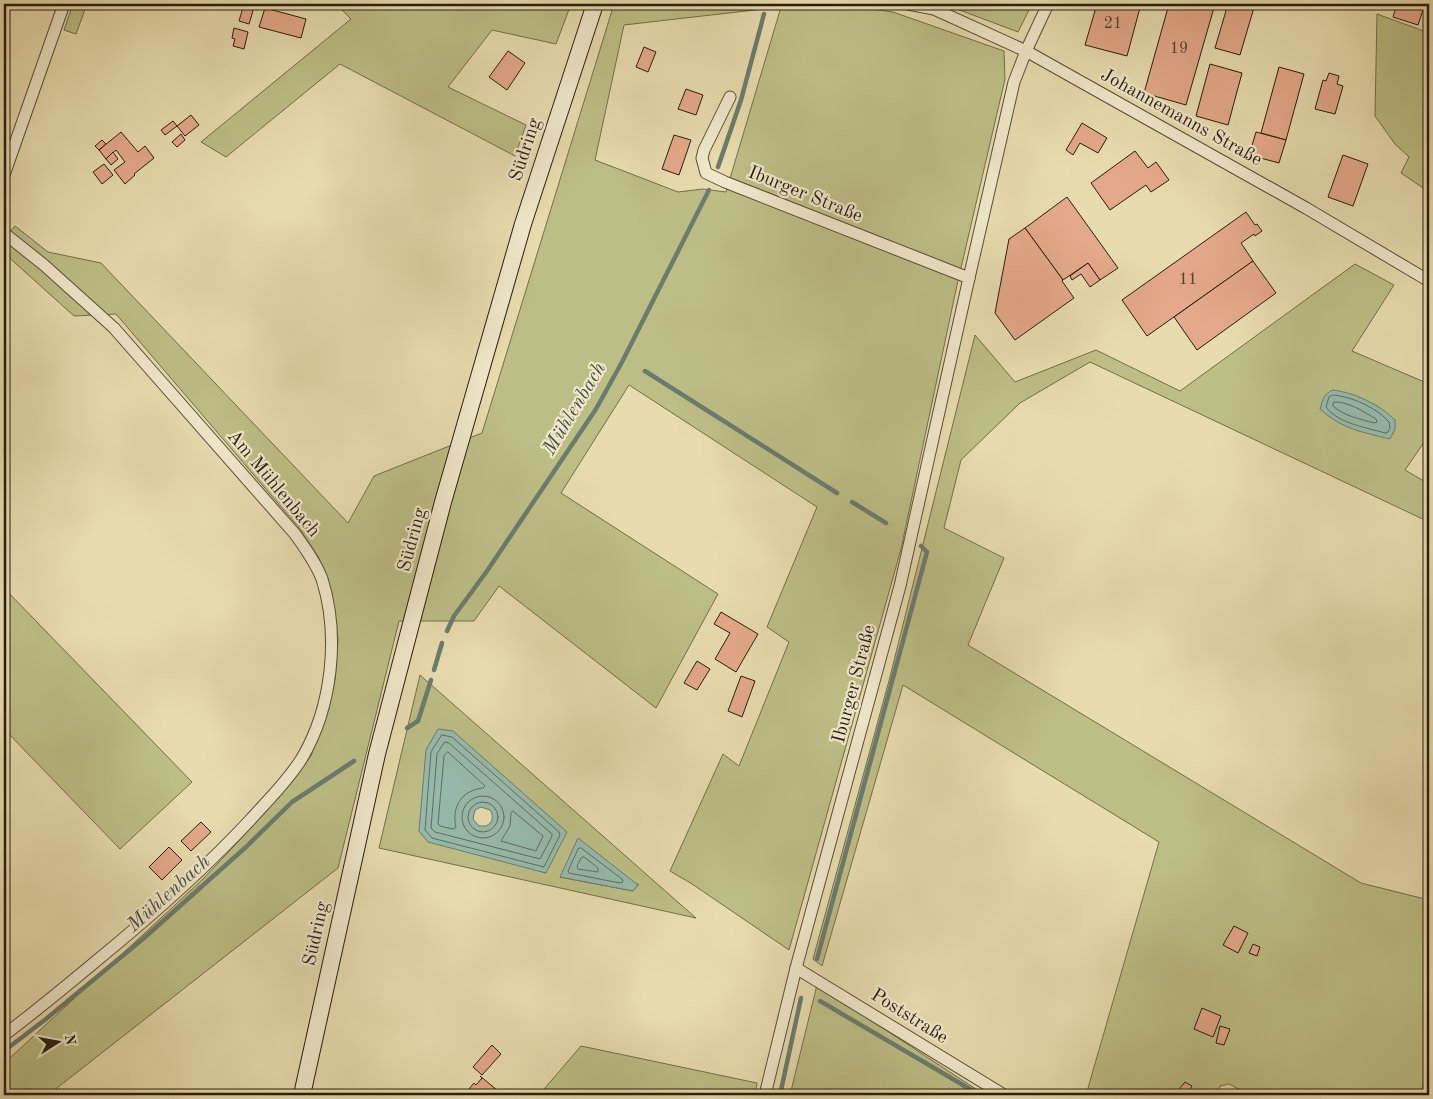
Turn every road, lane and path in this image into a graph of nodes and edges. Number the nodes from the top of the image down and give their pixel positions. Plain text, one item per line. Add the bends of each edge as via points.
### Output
1 (64, 4) edge
2 (595, 4) edge
3 (908, 4) edge
4 (1048, 4) edge
5 (934, 6) edge
6 (1026, 51) junction
7 (730, 96) dead end
8 (4, 175) edge
9 (4, 233) edge
10 (968, 278) junction
11 (1429, 281) edge
12 (796, 968) junction
13 (4, 1035) edge
14 (302, 1095) edge
15 (765, 1095) edge
16 (1004, 1095) edge

1 - 8 street
2 - 14 main road, Südring via 523,224 443,502 377,754
3 - 5 street, Johannemanns Straße
4 - 6 street, Iburger Straße
5 - 6 street, Johannemanns Straße
6 - 10 street, Iburger Straße via 1014,82
6 - 11 street, Johannemanns Straße
7 - 10 street, Iburger Straße via 704,150 702,158 706,173
9 - 13 street, Am Mühlenbach via 114,328 295,534 321,578 332,641 322,713 302,759 286,780 228,844 155,912
10 - 12 street, Iburger Straße via 900,586
12 - 15 street, Iburger Straße
12 - 16 street, Poststraße

